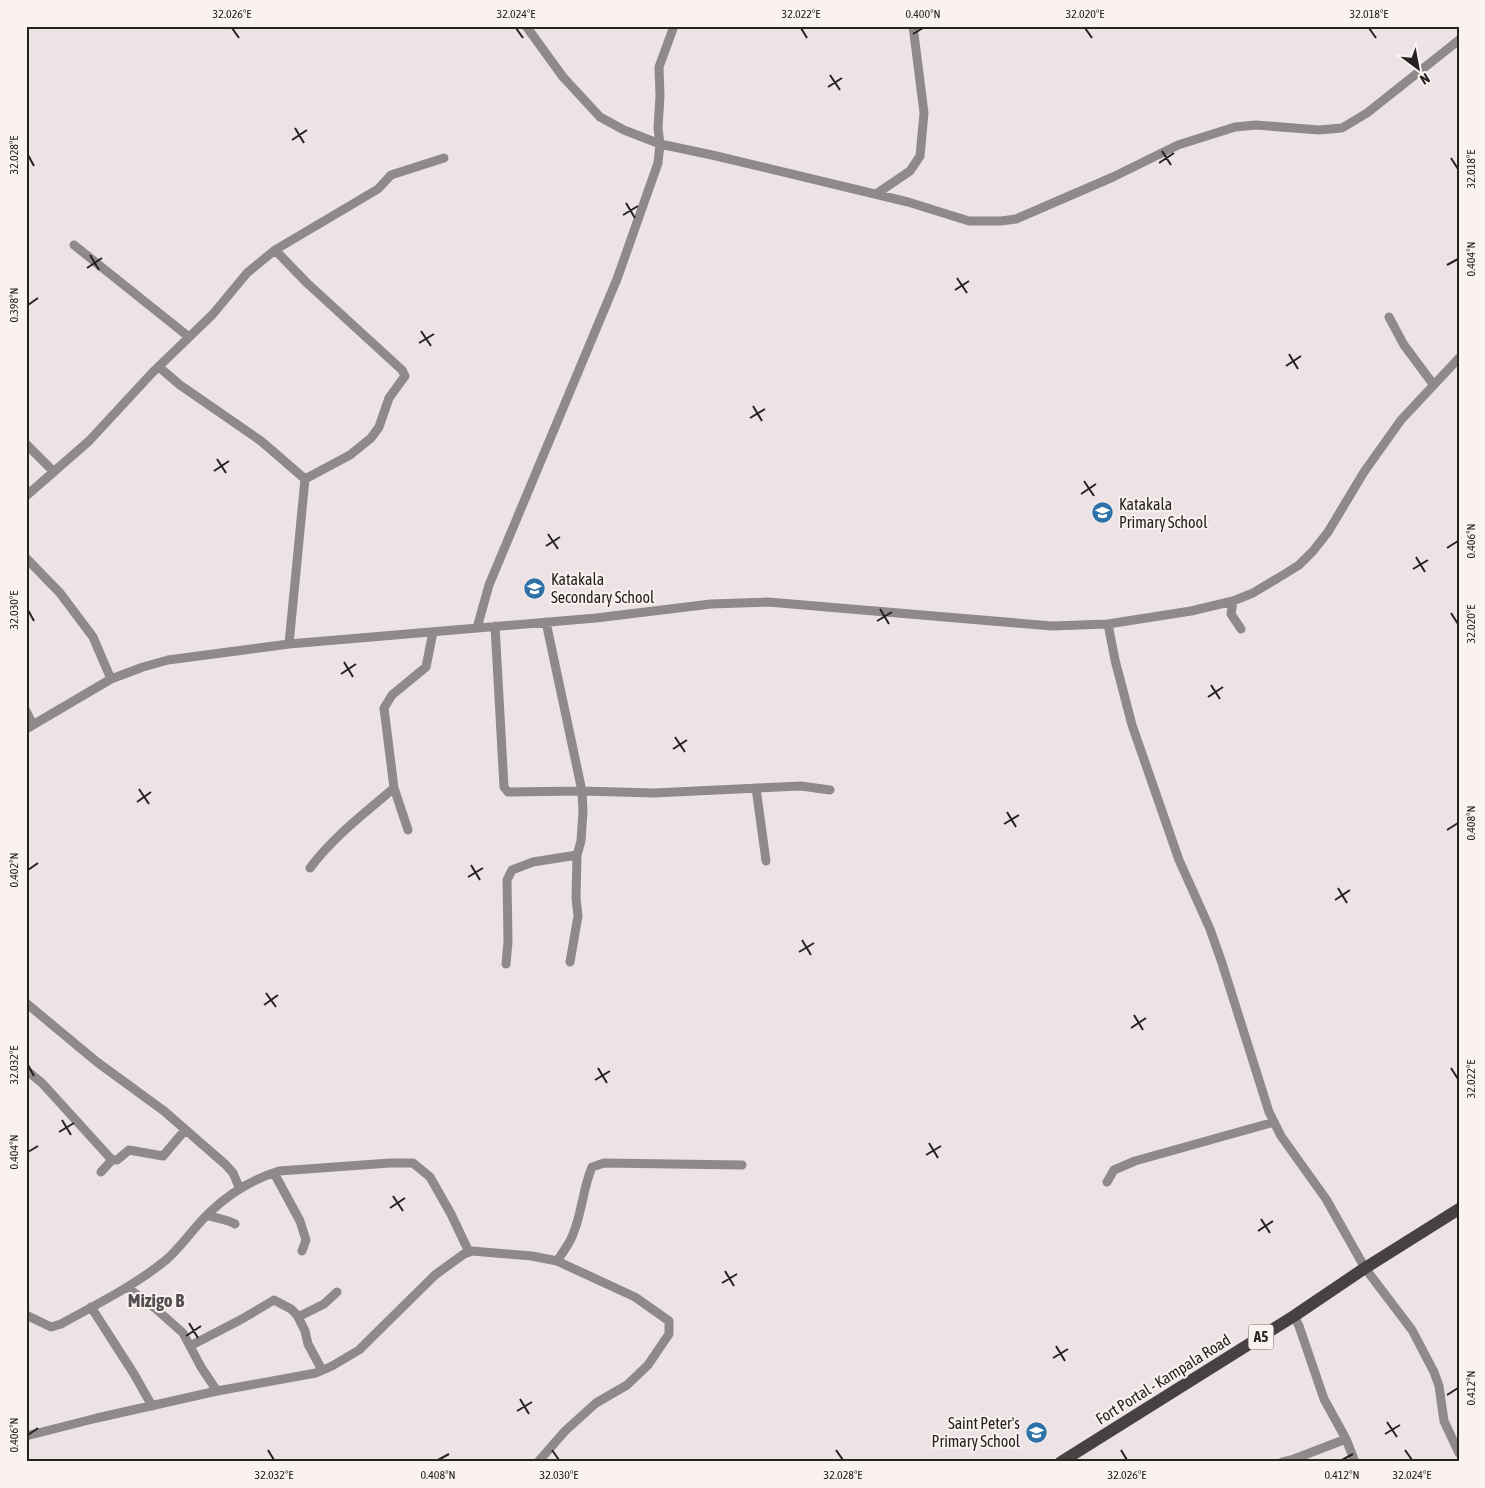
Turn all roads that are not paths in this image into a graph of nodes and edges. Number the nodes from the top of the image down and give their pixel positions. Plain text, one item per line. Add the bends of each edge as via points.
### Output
1 (526, 26) edge
2 (674, 26) edge
3 (913, 26) edge
4 (1459, 40) edge
5 (660, 144) junction
6 (444, 158) dead end
7 (876, 194) junction
8 (74, 245) dead end
9 (275, 250) junction
10 (1389, 317) dead end
11 (189, 337) junction
12 (1459, 358) edge
13 (159, 367) junction
14 (1433, 384) junction
15 (26, 444) edge
16 (54, 472) junction
17 (305, 479) junction
18 (26, 496) edge
19 (26, 558) edge
20 (1233, 601) junction
21 (546, 622) junction
22 (1108, 624) junction
23 (495, 626) junction
24 (477, 628) junction
25 (1242, 629) dead end
26 (433, 632) junction
27 (289, 644) junction
28 (111, 679) junction
29 (26, 711) edge
30 (30, 727) edge
31 (394, 788) junction
32 (756, 788) junction
33 (830, 790) dead end
34 (582, 791) junction
35 (408, 830) dead end
36 (577, 855) junction
37 (766, 862) dead end
38 (310, 868) dead end
39 (570, 962) dead end
40 (506, 964) dead end
41 (26, 1004) edge
42 (26, 1070) edge
43 (1274, 1122) junction
44 (186, 1130) junction
45 (112, 1160) junction
46 (742, 1165) dead end
47 (101, 1172) dead end
48 (274, 1173) junction
49 (1107, 1182) dead end
50 (240, 1189) junction
51 (1459, 1209) edge
52 (207, 1215) junction
53 (235, 1224) dead end
54 (302, 1251) dead end
55 (469, 1252) junction
56 (557, 1261) junction
57 (1365, 1268) junction
58 (128, 1288) junction
59 (337, 1292) dead end
60 (91, 1307) junction
61 (26, 1315) edge
62 (1294, 1316) junction
63 (298, 1318) junction
64 (190, 1346) junction
65 (322, 1370) junction
66 (218, 1391) junction
67 (152, 1406) junction
68 (26, 1436) edge
69 (1346, 1439) junction
70 (1459, 1453) edge
71 (538, 1462) edge
72 (1060, 1462) edge
73 (1282, 1462) edge
74 (1355, 1462) edge

1 - 5 street via 563,77 600,117
2 - 5 street via 659,67
3 - 7 street via 924,113 920,156 910,171
4 - 7 street via 1367,113 1342,128 1235,127 1178,145 1104,182 1016,219 969,221
5 - 7 street
5 - 24 street via 658,163 617,279 489,585
6 - 9 street via 391,175 378,189
8 - 11 street
9 - 11 street via 247,273
9 - 17 street via 405,376 389,398 371,438 350,455
10 - 14 street via 1404,345
11 - 13 street
12 - 14 street
13 - 16 street via 90,441
13 - 17 street via 180,386 261,441
14 - 20 street via 1401,420 1313,551 1283,575
15 - 16 street
16 - 18 street
17 - 27 street
19 - 28 street via 60,593 94,637
20 - 22 street
20 - 25 street via 1231,614
21 - 22 street via 711,604 768,602 1052,626
21 - 23 street
21 - 34 street
22 - 43 street via 1132,725 1179,860 1216,946
23 - 24 street
23 - 34 street via 505,790
24 - 26 street
26 - 27 street
26 - 31 street via 426,667 392,695 384,708
27 - 28 street via 168,660
28 - 30 street
29 - 30 street
31 - 35 street
31 - 38 street via 338,836
32 - 33 street via 801,786
32 - 34 street via 654,793
32 - 37 street
34 - 36 street via 581,841
36 - 39 street via 578,916
36 - 40 street via 533,862 512,870 507,880
41 - 44 street
42 - 45 street via 42,1083
43 - 49 street via 1135,1161 1114,1170
43 - 57 street via 1326,1199
44 - 45 street via 163,1156 129,1150 117,1160
44 - 50 street via 233,1173
45 - 47 street
46 - 56 street via 604,1163 592,1167 570,1241
48 - 50 street
48 - 54 street via 300,1221 306,1240
48 - 55 street via 412,1163 430,1177
50 - 52 street
51 - 57 main road, Fort Portal - Kampala Road / A5
52 - 53 street
52 - 58 street via 167,1259
55 - 56 street
55 - 65 street via 435,1275 359,1350
56 - 71 street via 636,1297 668,1321 669,1334 648,1366 628,1385 596,1402
57 - 62 main road, Fort Portal - Kampala Road / A5
57 - 70 street via 1412,1330 1434,1372 1444,1421
58 - 60 street
58 - 64 street via 183,1333
59 - 63 street via 324,1304
60 - 61 street via 51,1327
60 - 67 street
62 - 69 street via 1324,1399
62 - 72 main road, Fort Portal - Kampala Road / A5
63 - 64 street via 291,1309 274,1300
63 - 65 street
64 - 66 street
65 - 66 street
66 - 67 street
67 - 68 street
69 - 73 street
69 - 74 street

